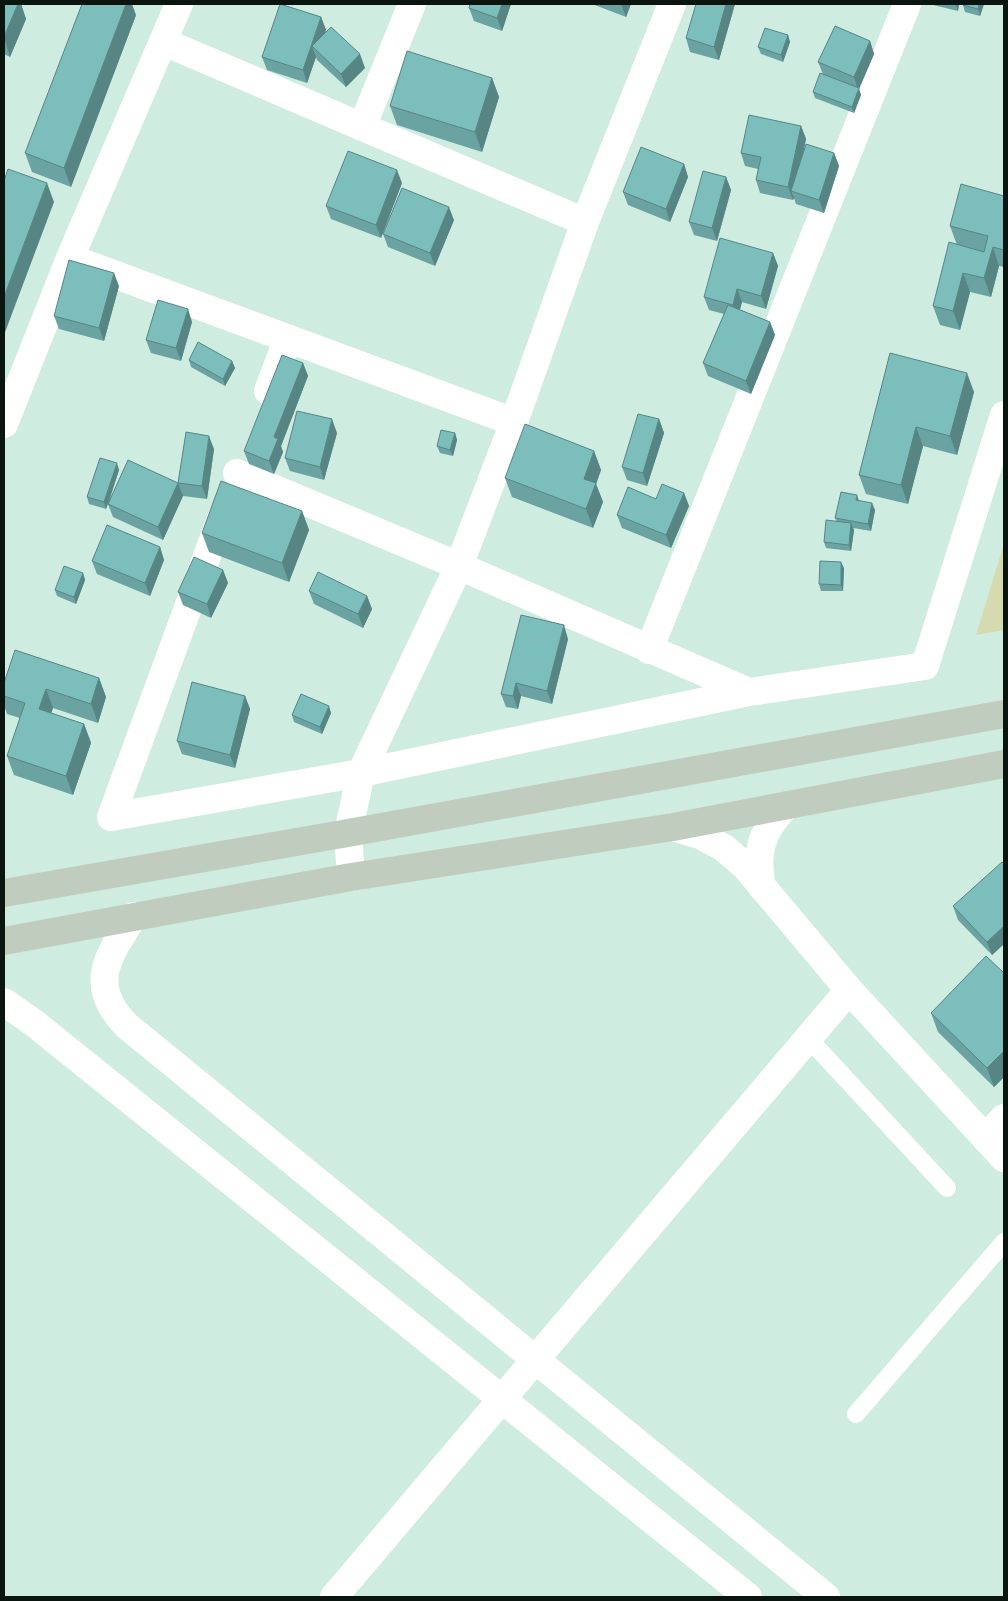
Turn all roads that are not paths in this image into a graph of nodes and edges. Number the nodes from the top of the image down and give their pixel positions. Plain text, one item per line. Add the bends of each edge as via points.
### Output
1 (179, 4) edge
2 (412, 4) edge
3 (672, 4) edge
4 (907, 4) edge
5 (164, 42) junction
6 (362, 127) junction
7 (585, 222) junction
8 (70, 258) junction
9 (288, 338) junction
10 (261, 410) edge
11 (1004, 415) edge
12 (514, 422) junction
13 (4, 424) edge
14 (248, 446) edge
15 (237, 473) junction
16 (459, 566) junction
17 (649, 650) junction
18 (749, 692) junction
19 (1004, 714) edge
20 (1004, 764) edge
21 (361, 773) junction
22 (786, 806) junction
23 (673, 826) junction
24 (348, 834) junction
25 (351, 877) junction
26 (762, 887) junction
27 (4, 893) edge
28 (134, 916) junction
29 (4, 941) edge
30 (849, 990) junction
31 (4, 1002) edge
32 (808, 1038) junction
33 (1004, 1118) edge
34 (984, 1138) junction
35 (1004, 1158) edge
36 (947, 1188) dead end
37 (1004, 1242) edge
38 (536, 1360) junction
39 (502, 1400) junction
40 (856, 1414) dead end
41 (334, 1597) edge
42 (748, 1597) edge
43 (826, 1597) edge

1 - 5 street
2 - 6 street
3 - 7 street
4 - 17 street
5 - 6 street
5 - 8 street
6 - 7 street
7 - 12 street
8 - 9 street
8 - 13 street
9 - 10 street
9 - 12 street
11 - 18 street via 925,666
12 - 16 street
14 - 15 street
15 - 16 street
15 - 21 street via 111,817
16 - 17 street
16 - 21 street
17 - 18 street
18 - 21 street
19 - 24 main road
20 - 22 main road
21 - 24 street
22 - 23 main road
22 - 26 street via 764,834 759,852
23 - 25 main road
23 - 26 street via 724,848
24 - 25 street
24 - 27 main road
25 - 28 main road
26 - 30 street
28 - 29 main road
28 - 38 street via 112,949 106,965 107,999 115,1014
30 - 32 street
30 - 34 street
31 - 39 street via 34,1022
32 - 36 lane
32 - 38 street
33 - 34 street
34 - 35 street
37 - 40 lane
38 - 39 street
38 - 43 street
39 - 41 street
39 - 42 street

